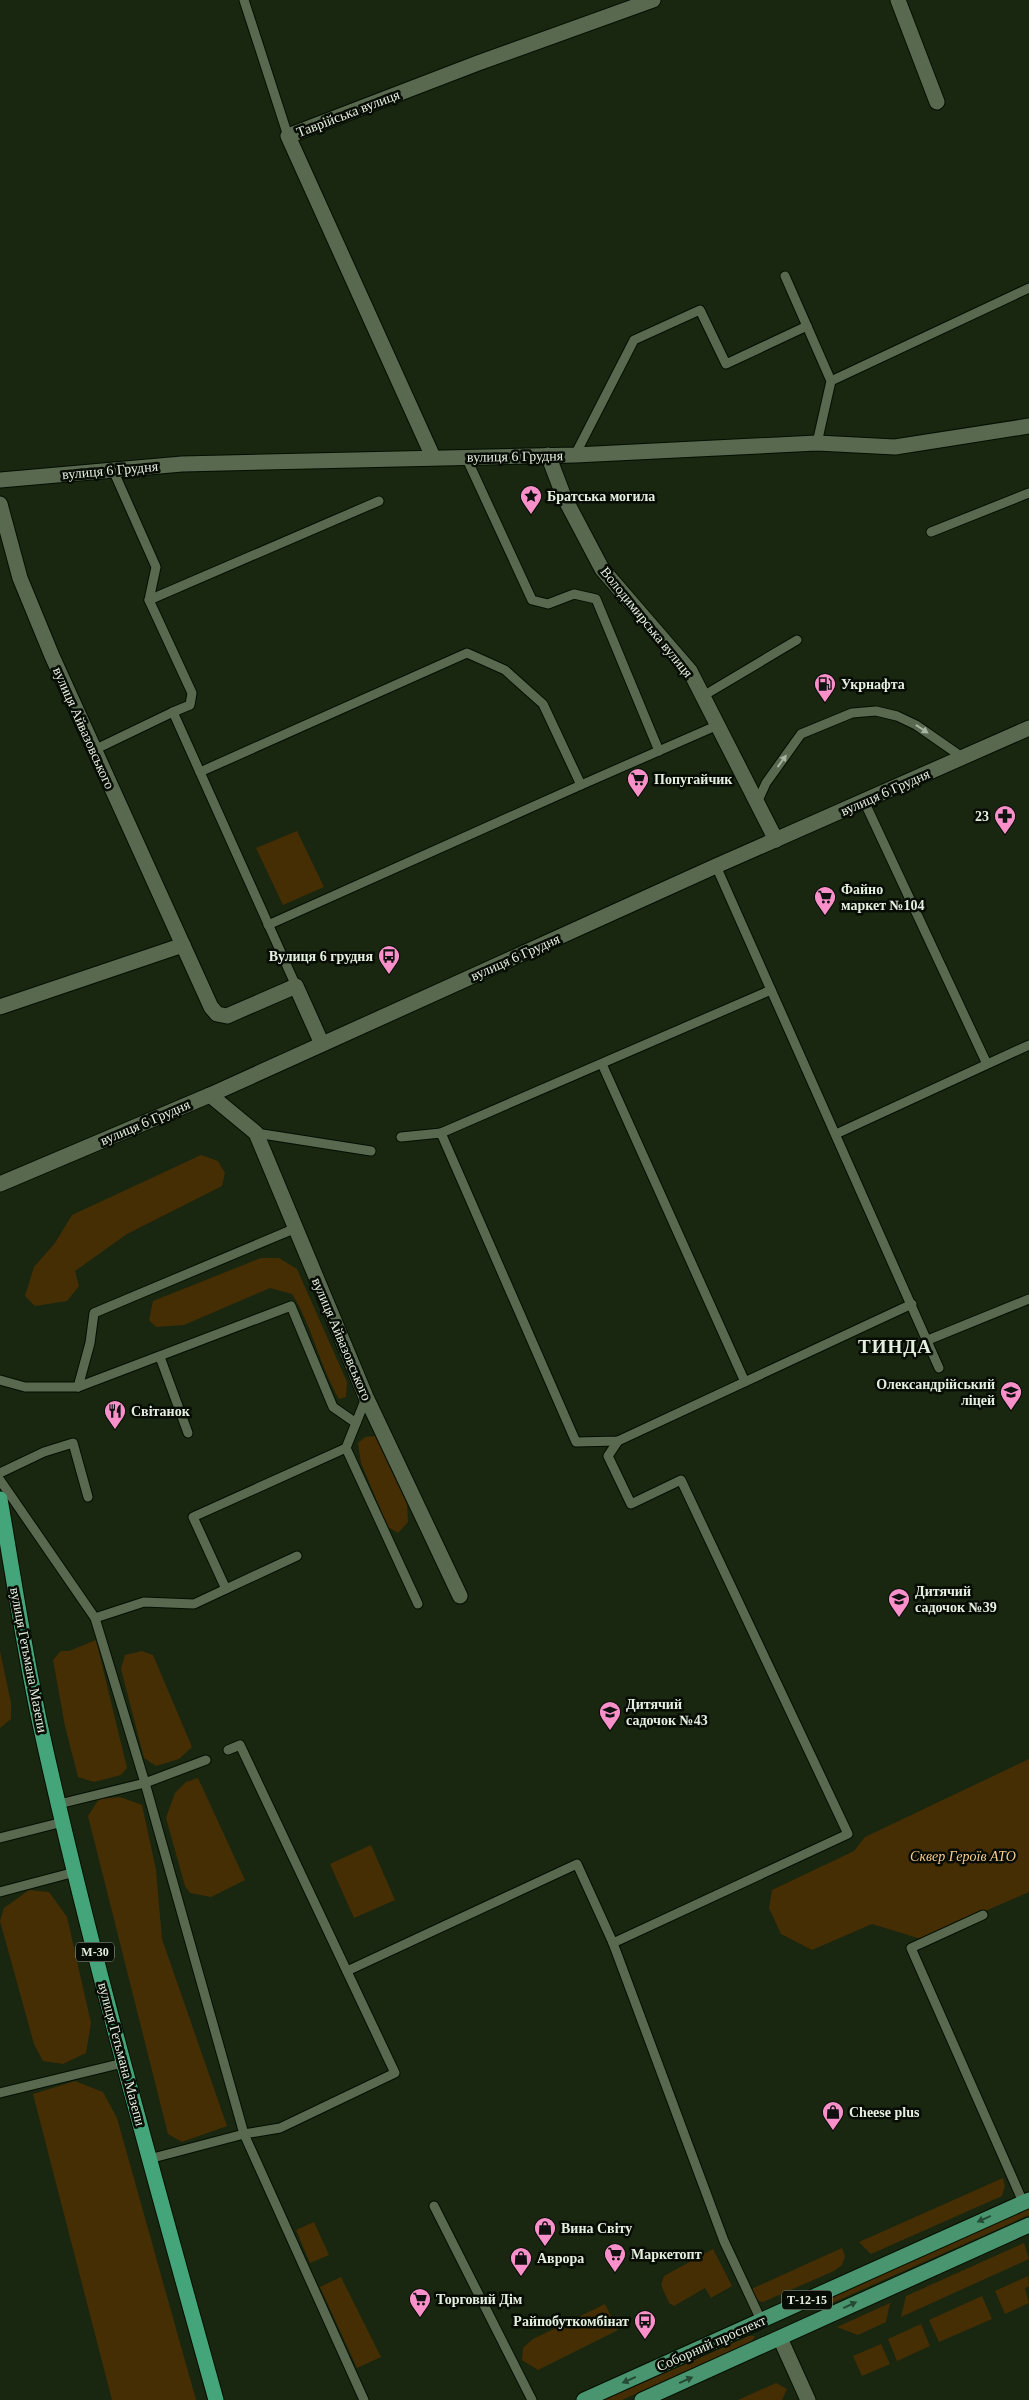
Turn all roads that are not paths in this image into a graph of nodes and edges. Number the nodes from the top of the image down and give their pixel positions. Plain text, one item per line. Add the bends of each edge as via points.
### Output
1 (244, 0) edge
2 (653, 0) edge
3 (898, 0) edge
4 (937, 102) dead end
5 (288, 136) junction
6 (785, 276) dead end
7 (1029, 288) edge
8 (807, 326) junction
9 (831, 381) junction
10 (1029, 426) edge
11 (817, 442) junction
12 (575, 455) junction
13 (548, 456) junction
14 (433, 457) junction
15 (466, 457) junction
16 (114, 470) junction
17 (0, 480) edge
18 (1029, 492) edge
19 (378, 501) dead end
20 (0, 504) edge
21 (931, 532) dead end
22 (149, 600) junction
23 (797, 640) dead end
24 (703, 696) junction
25 (173, 712) junction
26 (718, 725) junction
27 (1029, 728) edge
28 (94, 750) junction
29 (659, 751) junction
30 (962, 758) junction
31 (200, 772) junction
32 (581, 785) junction
33 (864, 801) junction
34 (757, 803) junction
35 (776, 840) junction
36 (716, 866) junction
37 (268, 925) junction
38 (183, 946) junction
39 (296, 986) junction
40 (771, 990) junction
41 (0, 1007) edge
42 (322, 1044) junction
43 (1029, 1044) edge
44 (602, 1064) junction
45 (986, 1064) junction
46 (210, 1095) junction
47 (256, 1133) junction
48 (441, 1133) junction
49 (836, 1134) junction
50 (401, 1137) dead end
51 (371, 1151) dead end
52 (0, 1184) edge
53 (296, 1228) junction
54 (1029, 1299) edge
55 (912, 1304) junction
56 (928, 1340) junction
57 (160, 1357) junction
58 (939, 1368) dead end
59 (0, 1380) edge
60 (745, 1382) junction
61 (78, 1387) junction
62 (366, 1397) junction
63 (356, 1423) junction
64 (188, 1433) dead end
65 (618, 1441) junction
66 (346, 1448) junction
67 (0, 1472) edge
68 (0, 1480) edge
69 (88, 1497) dead end
70 (0, 1499) edge
71 (297, 1556) dead end
72 (226, 1589) junction
73 (460, 1596) dead end
74 (418, 1604) dead end
75 (95, 1618) junction
76 (228, 1750) dead end
77 (206, 1760) dead end
78 (145, 1783) junction
79 (59, 1804) junction
80 (63, 1822) junction
81 (0, 1838) edge
82 (75, 1872) junction
83 (0, 1892) edge
84 (983, 1915) dead end
85 (613, 1943) junction
86 (347, 1971) junction
87 (123, 2063) junction
88 (0, 2093) edge
89 (244, 2134) junction
90 (149, 2159) junction
91 (1026, 2201) edge
92 (434, 2206) dead end
93 (1029, 2225) edge
94 (765, 2318) junction
95 (780, 2338) junction
96 (651, 2398) edge
97 (216, 2400) edge
98 (364, 2400) edge
99 (532, 2400) edge
100 (584, 2400) edge
101 (808, 2400) edge

1 - 5 lane
2 - 5 street, Таврійська вулиця
3 - 4 street
5 - 14 street, Таврійська вулиця
6 - 8 lane
7 - 9 lane
8 - 9 lane
8 - 12 lane via 726,364 700,310 634,340
9 - 11 lane
10 - 11 street, вулиця 6 Грудня via 894,447
11 - 12 street, вулиця 6 Грудня
12 - 13 street, вулиця 6 Грудня
13 - 15 street, вулиця 6 Грудня
13 - 24 street, Володимирська вулиця via 564,497 602,569 690,671
14 - 15 street, вулиця 6 Грудня
14 - 16 street, вулиця 6 Грудня via 182,464
15 - 29 lane via 532,600 548,604 574,594 596,599
16 - 17 street, вулиця 6 Грудня
16 - 22 lane via 156,567
18 - 21 lane
19 - 22 lane
20 - 28 street, вулиця Айвазовського via 20,578
22 - 25 lane via 192,693 190,705
23 - 24 lane
24 - 26 street, Володимирська вулиця
25 - 28 lane
25 - 31 lane
26 - 29 lane
26 - 34 street, Володимирська вулиця
27 - 30 street, вулиця 6 Грудня
28 - 38 street, вулиця Айвазовського
29 - 32 lane
30 - 33 street, вулиця 6 Грудня
34 -> 30 lane via 766,783 801,734 852,712 876,711 897,716 916,725
31 - 32 lane via 467,653 505,670 542,704
31 - 37 lane
32 - 37 lane
33 - 35 street, вулиця 6 Грудня
33 - 45 lane
34 - 35 street, Володимирська вулиця
35 - 36 street, вулиця 6 Грудня
36 - 40 lane
36 - 42 street, вулиця 6 Грудня
37 - 39 lane
38 - 39 street, вулиця Айвазовського via 211,1007 218,1014 228,1016
38 - 41 street
39 - 42 street
40 - 44 lane
40 - 49 lane
42 - 46 street, вулиця 6 Грудня
43 - 45 lane
44 - 48 lane
44 - 60 lane
45 - 49 lane
46 - 47 street, вулиця Айвазовського
46 - 52 street, вулиця 6 Грудня
47 - 51 lane
47 - 53 street, вулиця Айвазовського
48 - 50 lane
48 - 65 lane via 576,1442
49 - 55 lane
53 - 61 lane via 94,1313
53 - 62 street, вулиця Айвазовського
54 - 56 lane
55 - 56 lane
55 - 60 lane
56 - 58 lane
57 - 61 lane
57 - 63 lane via 291,1306 333,1407
57 - 64 lane
59 - 61 lane via 25,1387
60 - 65 lane
62 - 63 lane
62 - 73 street, вулиця Айвазовського
63 - 66 lane
65 - 85 lane via 608,1456 631,1504 682,1480 848,1834
66 - 72 lane via 193,1517
66 - 74 lane
67 - 69 lane via 73,1442
68 - 75 lane
70 - 79 highway, вулиця Гетьмана Мазепи / М-30 via 27,1656
71 - 72 lane
72 - 75 lane via 194,1604 144,1602
75 - 78 lane
76 - 86 lane via 240,1745
77 - 78 lane
78 - 79 lane
78 - 89 lane
79 - 80 highway, вулиця Гетьмана Мазепи / М-30
80 - 81 lane
80 - 82 highway, вулиця Гетьмана Мазепи / М-30
82 - 83 lane
82 - 87 highway, вулиця Гетьмана Мазепи / М-30
84 - 91 lane via 911,1948
85 - 86 lane via 577,1864
85 - 94 lane via 724,2241
86 - 89 lane via 395,2073 280,2128
87 - 88 lane
87 - 90 highway, вулиця Гетьмана Мазепи / М-30
89 - 90 lane
89 - 98 lane
90 - 97 highway, вулиця Гетьмана Мазепи / М-30
91 -> 94 main road, Соборний проспект / Т-12-15
92 - 99 lane
95 -> 93 main road, Соборний проспект / Т-12-15
94 - 95 main road
94 -> 100 main road, Соборний проспект / Т-12-15
96 -> 95 main road, Соборний проспект / Т-12-15
95 - 101 street

